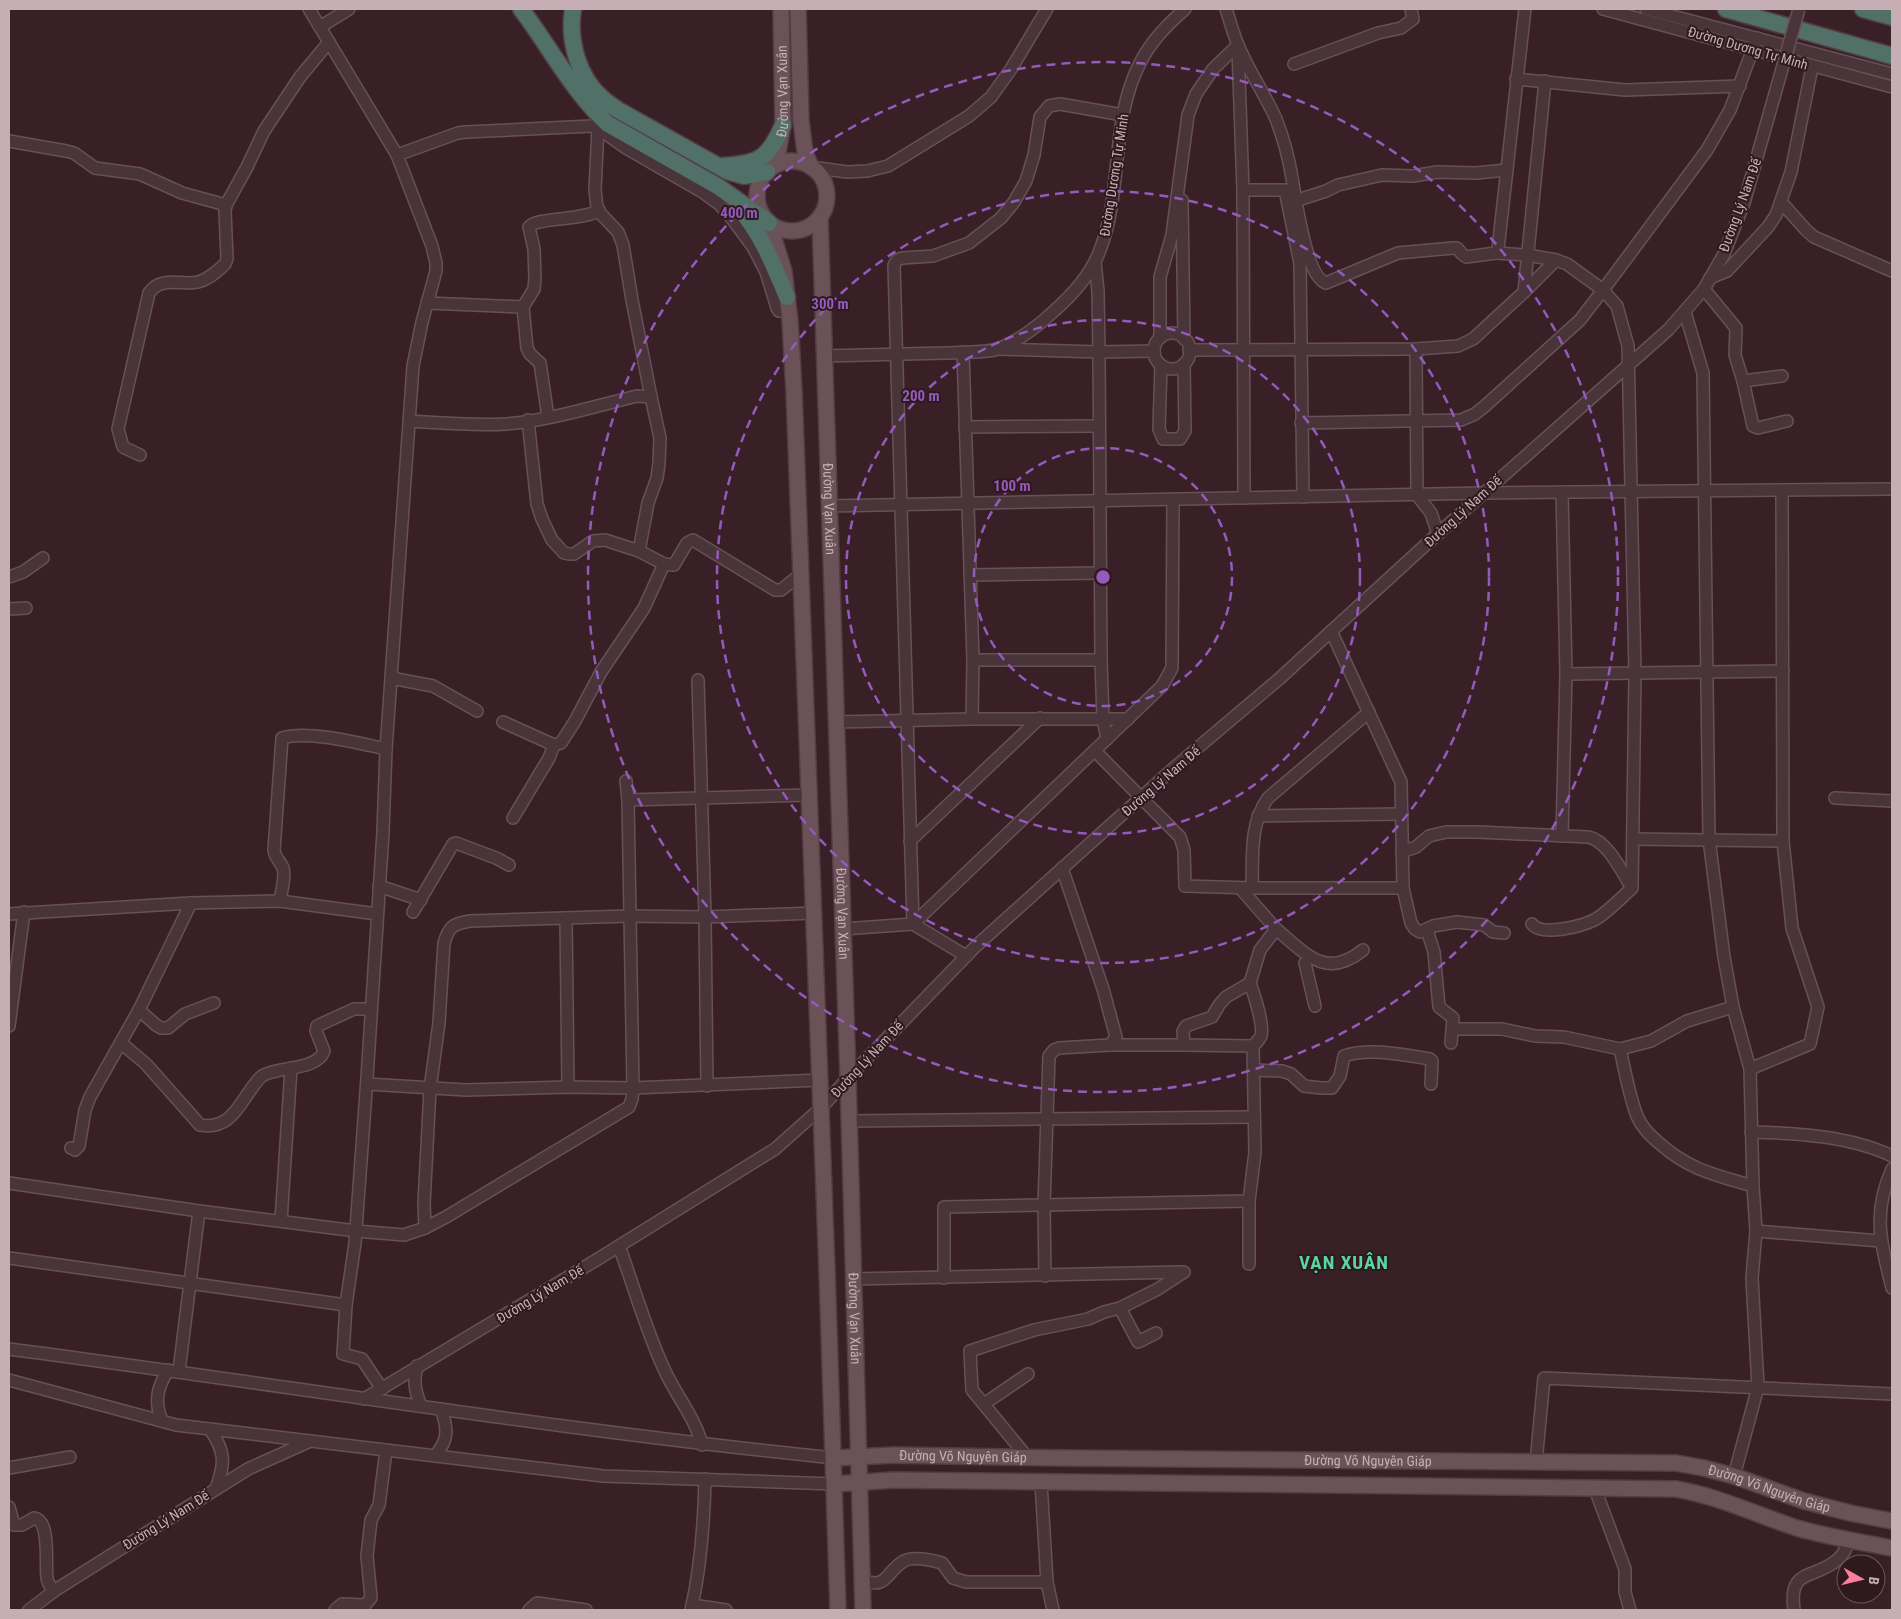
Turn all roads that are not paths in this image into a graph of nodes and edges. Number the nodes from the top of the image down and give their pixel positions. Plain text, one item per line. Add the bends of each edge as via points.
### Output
1 (309, 9) edge
2 (349, 9) edge
3 (521, 9) edge
4 (573, 9) edge
5 (781, 9) edge
6 (798, 9) edge
7 (1047, 9) edge
8 (1185, 9) edge
9 (1226, 9) edge
10 (1411, 9) edge
11 (1604, 9) edge
12 (1646, 9) edge
13 (1726, 9) edge
14 (1799, 9) edge
15 (1863, 9) edge
16 (1524, 12) edge
17 (1892, 17) edge
18 (320, 27) junction
19 (329, 42) junction
20 (1756, 44) junction
21 (1238, 45) junction
22 (1892, 56) edge
23 (1294, 64) dead end
24 (1812, 67) junction
25 (1892, 74) edge
26 (1516, 79) junction
27 (1545, 82) junction
28 (1740, 86) junction
29 (1892, 87) edge
30 (1122, 115) junction
31 (783, 125) junction
32 (598, 128) junction
33 (9, 141) edge
34 (397, 155) junction
35 (1182, 164) junction
36 (720, 166) junction
37 (811, 167) junction
38 (1507, 170) junction
39 (767, 172) junction
40 (719, 187) junction
41 (1243, 190) junction
42 (1291, 194) junction
43 (1782, 202) junction
44 (226, 205) junction
45 (598, 210) junction
46 (820, 218) junction
47 (769, 223) junction
48 (1496, 253) junction
49 (1528, 255) junction
50 (1556, 260) junction
51 (1095, 262) junction
52 (1892, 271) edge
53 (1710, 278) junction
54 (1704, 289) junction
55 (1603, 290) junction
56 (1524, 292) junction
57 (427, 303) junction
58 (788, 304) junction
59 (523, 308) junction
60 (1685, 312) junction
61 (1160, 338) junction
62 (1184, 339) junction
63 (1300, 348) junction
64 (997, 349) junction
65 (1416, 349) junction
66 (1190, 350) junction
67 (1243, 350) junction
68 (1154, 351) junction
69 (963, 352) junction
70 (1099, 352) junction
71 (896, 354) junction
72 (824, 356) junction
73 (1184, 364) junction
74 (1161, 365) junction
75 (1629, 366) junction
76 (1782, 376) dead end
77 (1743, 381) junction
78 (652, 396) junction
79 (548, 417) junction
80 (528, 420) junction
81 (1418, 420) junction
82 (409, 421) junction
83 (1787, 421) dead end
84 (1301, 423) junction
85 (1098, 426) junction
86 (965, 427) junction
87 (140, 455) dead end
88 (1892, 489) edge
89 (1782, 490) junction
90 (1704, 491) junction
91 (1562, 492) junction
92 (1631, 492) junction
93 (1484, 493) junction
94 (1417, 495) junction
95 (1303, 497) junction
96 (1244, 498) junction
97 (1173, 499) junction
98 (1100, 501) junction
99 (967, 503) junction
100 (900, 504) junction
101 (829, 506) junction
102 (1438, 534) junction
103 (639, 551) junction
104 (44, 558) dead end
105 (664, 564) junction
106 (1100, 573) junction
107 (801, 574) junction
108 (970, 575) junction
109 (9, 577) edge
110 (26, 608) dead end
111 (9, 609) edge
112 (1331, 631) junction
113 (972, 660) junction
114 (1100, 660) junction
115 (1783, 671) junction
116 (1708, 673) junction
117 (1566, 674) junction
118 (1634, 674) junction
119 (391, 678) junction
120 (698, 680) dead end
121 (477, 711) dead end
122 (1369, 712) junction
123 (972, 718) junction
124 (1040, 718) junction
125 (907, 719) junction
126 (1103, 719) junction
127 (1128, 719) junction
128 (503, 722) dead end
129 (836, 722) junction
130 (1107, 739) junction
131 (554, 745) junction
132 (386, 749) junction
133 (1095, 751) junction
134 (626, 781) dead end
135 (810, 795) junction
136 (701, 798) junction
137 (1141, 798) junction
138 (1835, 798) dead end
139 (628, 800) junction
140 (1892, 800) edge
141 (1402, 814) junction
142 (1258, 816) junction
143 (513, 818) dead end
144 (1562, 836) junction
145 (1633, 839) junction
146 (1709, 839) junction
147 (910, 841) junction
148 (1784, 842) junction
149 (1402, 852) junction
150 (509, 865) dead end
151 (1062, 868) junction
152 (379, 886) junction
153 (1240, 888) junction
154 (1252, 888) junction
155 (1403, 888) junction
156 (1632, 888) junction
157 (421, 900) junction
158 (280, 901) junction
159 (191, 903) junction
160 (24, 912) junction
161 (414, 912) dead end
162 (814, 913) junction
163 (9, 914) edge
164 (377, 914) junction
165 (629, 916) junction
166 (704, 917) junction
167 (566, 918) junction
168 (913, 924) junction
169 (1532, 924) dead end
170 (843, 929) junction
171 (1276, 929) junction
172 (1427, 930) junction
173 (1504, 933) dead end
174 (1363, 950) dead end
175 (966, 956) junction
176 (1304, 957) junction
177 (1250, 983) junction
178 (214, 1003) dead end
179 (1315, 1006) dead end
180 (1733, 1007) junction
181 (371, 1009) junction
182 (139, 1010) junction
183 (9, 1021) edge
184 (1453, 1029) junction
185 (1451, 1042) dead end
186 (121, 1043) junction
187 (1110, 1045) junction
188 (1184, 1045) junction
189 (1253, 1046) junction
190 (1620, 1049) junction
191 (291, 1068) junction
192 (1750, 1069) junction
193 (1253, 1070) junction
194 (848, 1078) junction
195 (820, 1080) junction
196 (367, 1084) junction
197 (1431, 1084) dead end
198 (707, 1086) junction
199 (568, 1087) junction
200 (633, 1088) junction
201 (430, 1089) junction
202 (821, 1108) junction
203 (1254, 1117) junction
204 (1047, 1120) junction
205 (849, 1121) junction
206 (1751, 1132) junction
207 (71, 1148) dead end
208 (1892, 1156) edge
209 (1892, 1169) edge
210 (9, 1183) edge
211 (1753, 1186) junction
212 (1249, 1201) junction
213 (1044, 1205) junction
214 (199, 1211) junction
215 (281, 1221) junction
216 (425, 1228) junction
217 (356, 1231) junction
218 (1756, 1231) junction
219 (1881, 1241) junction
220 (619, 1246) junction
221 (9, 1258) edge
222 (1249, 1264) dead end
223 (1045, 1276) junction
224 (944, 1278) junction
225 (853, 1279) junction
226 (189, 1282) junction
227 (1892, 1288) edge
228 (346, 1305) junction
229 (1120, 1308) junction
230 (1156, 1333) dead end
231 (9, 1349) edge
232 (417, 1366) junction
233 (173, 1370) junction
234 (1028, 1374) dead end
235 (9, 1380) edge
236 (1758, 1387) junction
237 (382, 1389) junction
238 (1892, 1394) edge
239 (364, 1399) junction
240 (984, 1404) junction
241 (422, 1406) junction
242 (441, 1409) junction
243 (162, 1422) junction
244 (210, 1429) junction
245 (309, 1441) junction
246 (702, 1445) junction
247 (386, 1450) junction
248 (435, 1456) junction
249 (858, 1456) junction
250 (70, 1457) dead end
251 (1027, 1457) junction
252 (834, 1458) junction
253 (1057, 1458) junction
254 (1536, 1462) junction
255 (9, 1468) edge
256 (1734, 1476) junction
257 (705, 1479) junction
258 (859, 1482) junction
259 (1041, 1482) junction
260 (1057, 1482) junction
261 (835, 1484) junction
262 (216, 1489) junction
263 (1595, 1489) junction
264 (9, 1507) edge
265 (1892, 1521) edge
266 (1849, 1540) junction
267 (1892, 1548) edge
268 (862, 1580) junction
269 (1047, 1582) junction
270 (53, 1592) junction
271 (691, 1608) edge
272 (29, 1610) edge
273 (335, 1610) edge
274 (529, 1610) edge
275 (586, 1610) edge
276 (726, 1610) edge
277 (838, 1610) edge
278 (862, 1610) edge
279 (1053, 1610) edge
280 (1630, 1610) edge
281 (1794, 1610) edge

1 - 18 street
2 - 18 street
3 - 40 highway via 578,92 608,124
4 - 36 highway via 571,36 576,53 601,98
5 - 31 main road, Đường Vạn Xuân
6 - 37 main road, Đường Vạn Xuân via 801,120 805,152
7 - 37 street via 991,97 969,116 888,166 847,172
8 - 30 street, Đường Dương Tự Minh via 1150,44 1139,65
9 - 21 street
10 - 23 street via 1413,19 1401,28 1378,33
11 - 20 street, Đường Dương Tự Minh
12 - 20 street, Đường Dương Tự Minh
13 - 22 highway
14 - 53 street, Đường Lý Nam Đế, bridge via 1744,202 1724,254
15 - 17 highway
16 - 26 street
18 - 19 street
19 - 34 street
19 - 44 street via 300,77 264,131
20 - 24 street, Đường Dương Tự Minh
20 - 25 street, Đường Dương Tự Minh
20 - 28 street
21 - 35 street via 1213,69 1196,94 1188,115
21 - 41 street
21 - 42 street via 1276,119 1292,178
24 - 29 street, Đường Dương Tự Minh
24 - 43 street
26 - 27 street
26 - 38 street
27 - 28 street via 1624,90
27 - 49 street
28 - 55 street via 1707,150
30 - 51 street, Đường Dương Tự Minh via 1109,221
30 - 71 street via 1060,104 1049,106 1040,117 1026,181 1001,218 969,243 933,256 897,260 894,265
31 - 36 highway via 774,146 765,156 741,165
31 - 39 main road, Đường Vạn Xuân via 778,152
32 - 34 street via 458,133
32 - 45 street via 595,190
32 - 58 street via 719,204 753,247 766,272 779,311
33 - 44 street via 74,153 95,168 140,174 182,193
34 - 57 street via 436,263
35 - 61 street via 1172,235 1160,276
35 - 62 street
36 - 39 highway via 744,176
37 - 39 main road via 788,161
37 - 46 main road via 820,175 827,191
38 - 42 street via 1382,175 1326,191
38 - 48 street
39 - 47 main road via 757,192 758,204
40 - 47 highway
40 - 58 highway via 758,235
41 - 42 street
41 - 67 street
42 - 48 street via 1316,275 1326,283 1398,253 1457,248 1466,257
42 - 63 street via 1300,263
43 - 52 street via 1814,237
43 - 53 street via 1772,222 1733,265
44 - 87 street via 225,264 198,282 165,283 157,285 149,293 118,429 123,447
45 - 59 street via 531,223 534,290
45 - 78 street via 618,232 623,245
46 - 47 main road via 801,231 789,232
46 - 72 main road, Đường Vạn Xuân
47 - 58 main road, Đường Vạn Xuân via 784,271
48 - 49 street
49 - 50 street
49 - 56 street
50 - 55 street
50 - 56 street
51 - 64 street, Đường Dương Tự Minh via 1081,283 1042,322
51 - 70 street
53 - 54 street, Đường Lý Nam Đế
54 - 60 street, Đường Lý Nam Đế
54 - 77 street via 1736,328 1735,354
55 - 75 street via 1617,306 1628,346
55 - 81 street via 1580,320 1475,414 1461,420
56 - 65 street via 1473,339 1458,346
57 - 59 street
57 - 82 street via 413,366
58 - 107 main road, Đường Vạn Xuân
59 - 79 street via 528,348 540,363
60 - 75 street, Đường Lý Nam Đế
60 - 90 street via 1703,373
61 - 62 street via 1175,334
61 - 68 street
62 - 66 street
63 - 65 street
63 - 67 street
63 - 84 street
64 - 69 street, Đường Dương Tự Minh
64 - 70 street
65 - 81 street
66 - 67 street
66 - 73 street
67 - 96 street
68 - 70 street
68 - 74 street
69 - 71 street, Đường Dương Tự Minh
69 - 86 street
70 - 85 street
71 - 72 street, Đường Dương Tự Minh
71 - 100 street
72 - 101 main road, Đường Vạn Xuân
73 - 74 street via 1170,369
73 - 74 street via 1186,431 1180,439 1163,439 1159,429
75 - 92 street
75 - 93 street, Đường Lý Nam Đế
76 - 77 street
77 - 83 street via 1752,426 1758,428
78 - 79 street via 637,396
78 - 103 street via 660,438 659,463
79 - 80 street
80 - 82 street via 470,425
80 - 103 street via 537,504 552,540 569,554 599,540
81 - 84 street
81 - 94 street
82 - 119 street
84 - 95 street
85 - 86 street
85 - 98 street
86 - 99 street
88 - 89 street
89 - 90 street
89 - 115 street
90 - 92 street
90 - 116 street
91 - 92 street
91 - 93 street
91 - 117 street
92 - 118 street
93 - 94 street
93 - 102 street, Đường Lý Nam Đế
94 - 95 street
94 - 102 street via 1431,512
95 - 96 street
96 - 97 street
97 - 98 street
97 - 127 street via 1172,668 1162,686
98 - 99 street
98 - 106 street
99 - 100 street
99 - 108 street
100 - 101 street
100 - 125 street
101 - 129 main road, Đường Vạn Xuân
102 - 112 street, Đường Lý Nam Đế
103 - 105 street
104 - 109 street
105 - 107 street via 674,565 687,543 693,540 775,590 781,590
105 - 131 street via 644,608 601,672 564,740
106 - 108 street
106 - 114 street
107 - 135 main road, Đường Vạn Xuân
108 - 113 street
110 - 111 street
112 - 122 street
112 - 137 street, Đường Lý Nam Đế
113 - 114 street
113 - 123 street
114 - 126 street
115 - 116 street
115 - 148 street
116 - 118 street
116 - 146 street
117 - 118 street
117 - 144 street
118 - 145 street
119 - 121 street via 433,686
119 - 132 street
120 - 136 street
122 - 141 street via 1401,782
122 - 142 street via 1268,798
123 - 124 street
123 - 125 street
124 - 126 street
124 - 147 street
125 - 129 street
125 - 147 street
126 - 127 street
126 - 130 street
127 - 130 street
128 - 131 street
129 - 170 main road, Đường Vạn Xuân
130 - 133 street
131 - 143 street
132 - 152 street
132 - 158 street via 319,737 282,738 274,850 284,875
133 - 137 street
133 - 168 street
134 - 139 street
135 - 136 street
135 - 162 main road, Đường Vạn Xuân
136 - 139 street
136 - 166 street
137 - 151 street, Đường Lý Nam Đế
137 - 153 street via 1183,843 1185,886
138 - 140 street
139 - 165 street
141 - 142 street
141 - 149 street
142 - 154 street via 1253,834
144 - 149 street via 1446,832 1429,836
144 - 156 street via 1588,837 1600,842
145 - 146 street
145 - 156 street
146 - 148 street
146 - 180 street
147 - 168 street
148 - 192 street via 1792,928 1818,1007 1810,1044
149 - 155 street
150 - 157 street via 456,843 451,846
151 - 175 street, Đường Lý Nam Đế
151 - 187 street via 1106,997 1116,1037
152 - 157 street
152 - 164 street
153 - 154 street
153 - 171 street
154 - 155 street
155 - 172 street via 1415,929 1420,932
156 - 169 street via 1597,918 1584,924 1551,931 1536,929
157 - 161 street
158 - 159 street
158 - 164 street
159 - 160 street
159 - 182 street
160 - 163 street
160 - 183 street
162 - 166 street
162 - 195 main road, Đường Vạn Xuân
164 - 181 street
165 - 166 street
165 - 167 street
165 - 200 street
166 - 198 street
167 - 199 street
167 - 201 street via 470,921 458,923 447,932
168 - 170 street
168 - 175 street
170 - 194 main road, Đường Vạn Xuân
171 - 176 street
171 - 177 street via 1260,950
172 - 173 street via 1433,926 1462,922 1484,925 1493,932
172 - 184 street via 1434,952 1439,1007 1453,1018
174 - 176 street via 1346,962 1330,964
175 - 194 street, Đường Lý Nam Đế
176 - 179 street
177 - 188 street via 1226,997 1212,1018 1184,1027
177 - 189 street via 1261,1032
178 - 182 street via 185,1014 168,1028 156,1025
180 - 190 street via 1687,1021 1651,1040
180 - 192 street
181 - 191 street via 354,1009 317,1026 323,1054 310,1063
181 - 196 street
182 - 186 street
184 - 185 street
184 - 190 street via 1502,1029
186 - 191 street via 146,1064 200,1125 219,1125 261,1077 274,1070
186 - 207 street via 90,1097 79,1146 75,1150
187 - 188 street
187 - 204 street via 1059,1048 1051,1052
188 - 189 street
189 - 193 street
190 - 211 street via 1637,1116 1648,1133 1684,1163
191 - 215 street
192 - 206 street
193 - 197 street via 1282,1071 1291,1074 1304,1086 1332,1088 1340,1076 1344,1056 1366,1052 1394,1054 1430,1059
193 - 203 street
194 - 202 street, Đường Lý Nam Đế
194 - 205 main road, Đường Vạn Xuân
195 - 198 street
195 - 202 main road, Đường Vạn Xuân
196 - 201 street
196 - 217 street
198 - 200 street
199 - 200 street
199 - 201 street
200 - 216 street via 629,1107
201 - 216 street
202 - 220 street, Đường Lý Nam Đế via 775,1149
202 - 252 main road, Đường Vạn Xuân
203 - 204 street
203 - 212 street via 1255,1152
204 - 205 street
204 - 213 street
205 - 225 main road, Đường Vạn Xuân
206 - 208 street via 1793,1133 1854,1143
206 - 211 street
209 - 219 street via 1879,1219
210 - 214 street
211 - 218 street
212 - 213 street
212 - 222 street
213 - 223 street
213 - 224 street via 944,1207
214 - 215 street
214 - 226 street
215 - 217 street
216 - 217 street via 404,1235
217 - 228 street
218 - 219 street
218 - 236 street via 1752,1278
219 - 227 street
220 - 232 street, Đường Lý Nam Đế
220 - 246 street via 657,1354 696,1424
221 - 226 street
223 - 224 street
223 - 229 street via 1184,1272
224 - 225 street
225 - 249 main road, Đường Vạn Xuân
226 - 228 street
226 - 233 street
228 - 237 street via 343,1354 362,1359
229 - 230 street via 1138,1342
229 - 240 street via 1088,1319 1034,1330 970,1351 972,1390
231 - 233 street
232 - 237 street, Đường Lý Nam Đế
232 - 241 street via 414,1390
233 - 239 street
233 - 243 street via 160,1382 157,1392 156,1402
234 - 240 street
235 - 243 street
236 - 238 street
236 - 254 street via 1544,1378
236 - 256 street
237 - 239 street, Đường Lý Nam Đế
239 - 241 street
240 - 251 street
241 - 242 street
242 - 246 street
242 - 248 street via 446,1422 446,1441
243 - 244 street
244 - 245 street
244 - 262 street via 223,1453 224,1464
245 - 247 street
245 - 262 street, Đường Lý Nam Đế via 248,1469
246 - 252 street
247 - 248 street
247 - 273 street via 367,1556 371,1598 365,1605 342,1604
248 - 257 street via 603,1476
249 - 251 main road, Đường Võ Nguyên Giáp
249 - 252 main road, Đường Võ Nguyên Giáp
249 - 258 main road, Đường Vạn Xuân
250 - 255 street
251 - 253 main road, Đường Võ Nguyên Giáp
252 - 261 main road, Đường Vạn Xuân
253 - 254 main road, Đường Võ Nguyên Giáp
253 - 260 main road
254 - 256 main road, Đường Võ Nguyên Giáp via 1676,1463
256 - 265 main road, Đường Võ Nguyên Giáp via 1804,1502
257 - 261 street
257 - 271 street via 701,1562
258 - 259 main road, Đường Võ Nguyên Giáp
258 - 261 main road, Đường Võ Nguyên Giáp
258 - 268 main road, Đường Vạn Xuân
259 - 260 main road, Đường Võ Nguyên Giáp
259 - 269 street
260 - 263 main road, Đường Võ Nguyên Giáp
261 - 277 main road, Đường Vạn Xuân
262 - 270 street, Đường Lý Nam Đế
263 - 266 main road, Đường Võ Nguyên Giáp via 1700,1493 1798,1528
263 - 280 street via 1625,1570 1625,1592
264 - 270 street via 14,1525 22,1525 34,1518 41,1521 45,1532 47,1579
266 - 267 main road, Đường Võ Nguyên Giáp
266 - 281 street via 1838,1560 1806,1575 1797,1583 1792,1597
268 - 269 street via 872,1584 882,1582 901,1562 914,1559 942,1563 953,1578 966,1582
268 - 278 main road, Đường Vạn Xuân
269 - 279 street
270 - 272 street, Đường Lý Nam Đế
271 - 276 street
274 - 275 street via 537,1603

